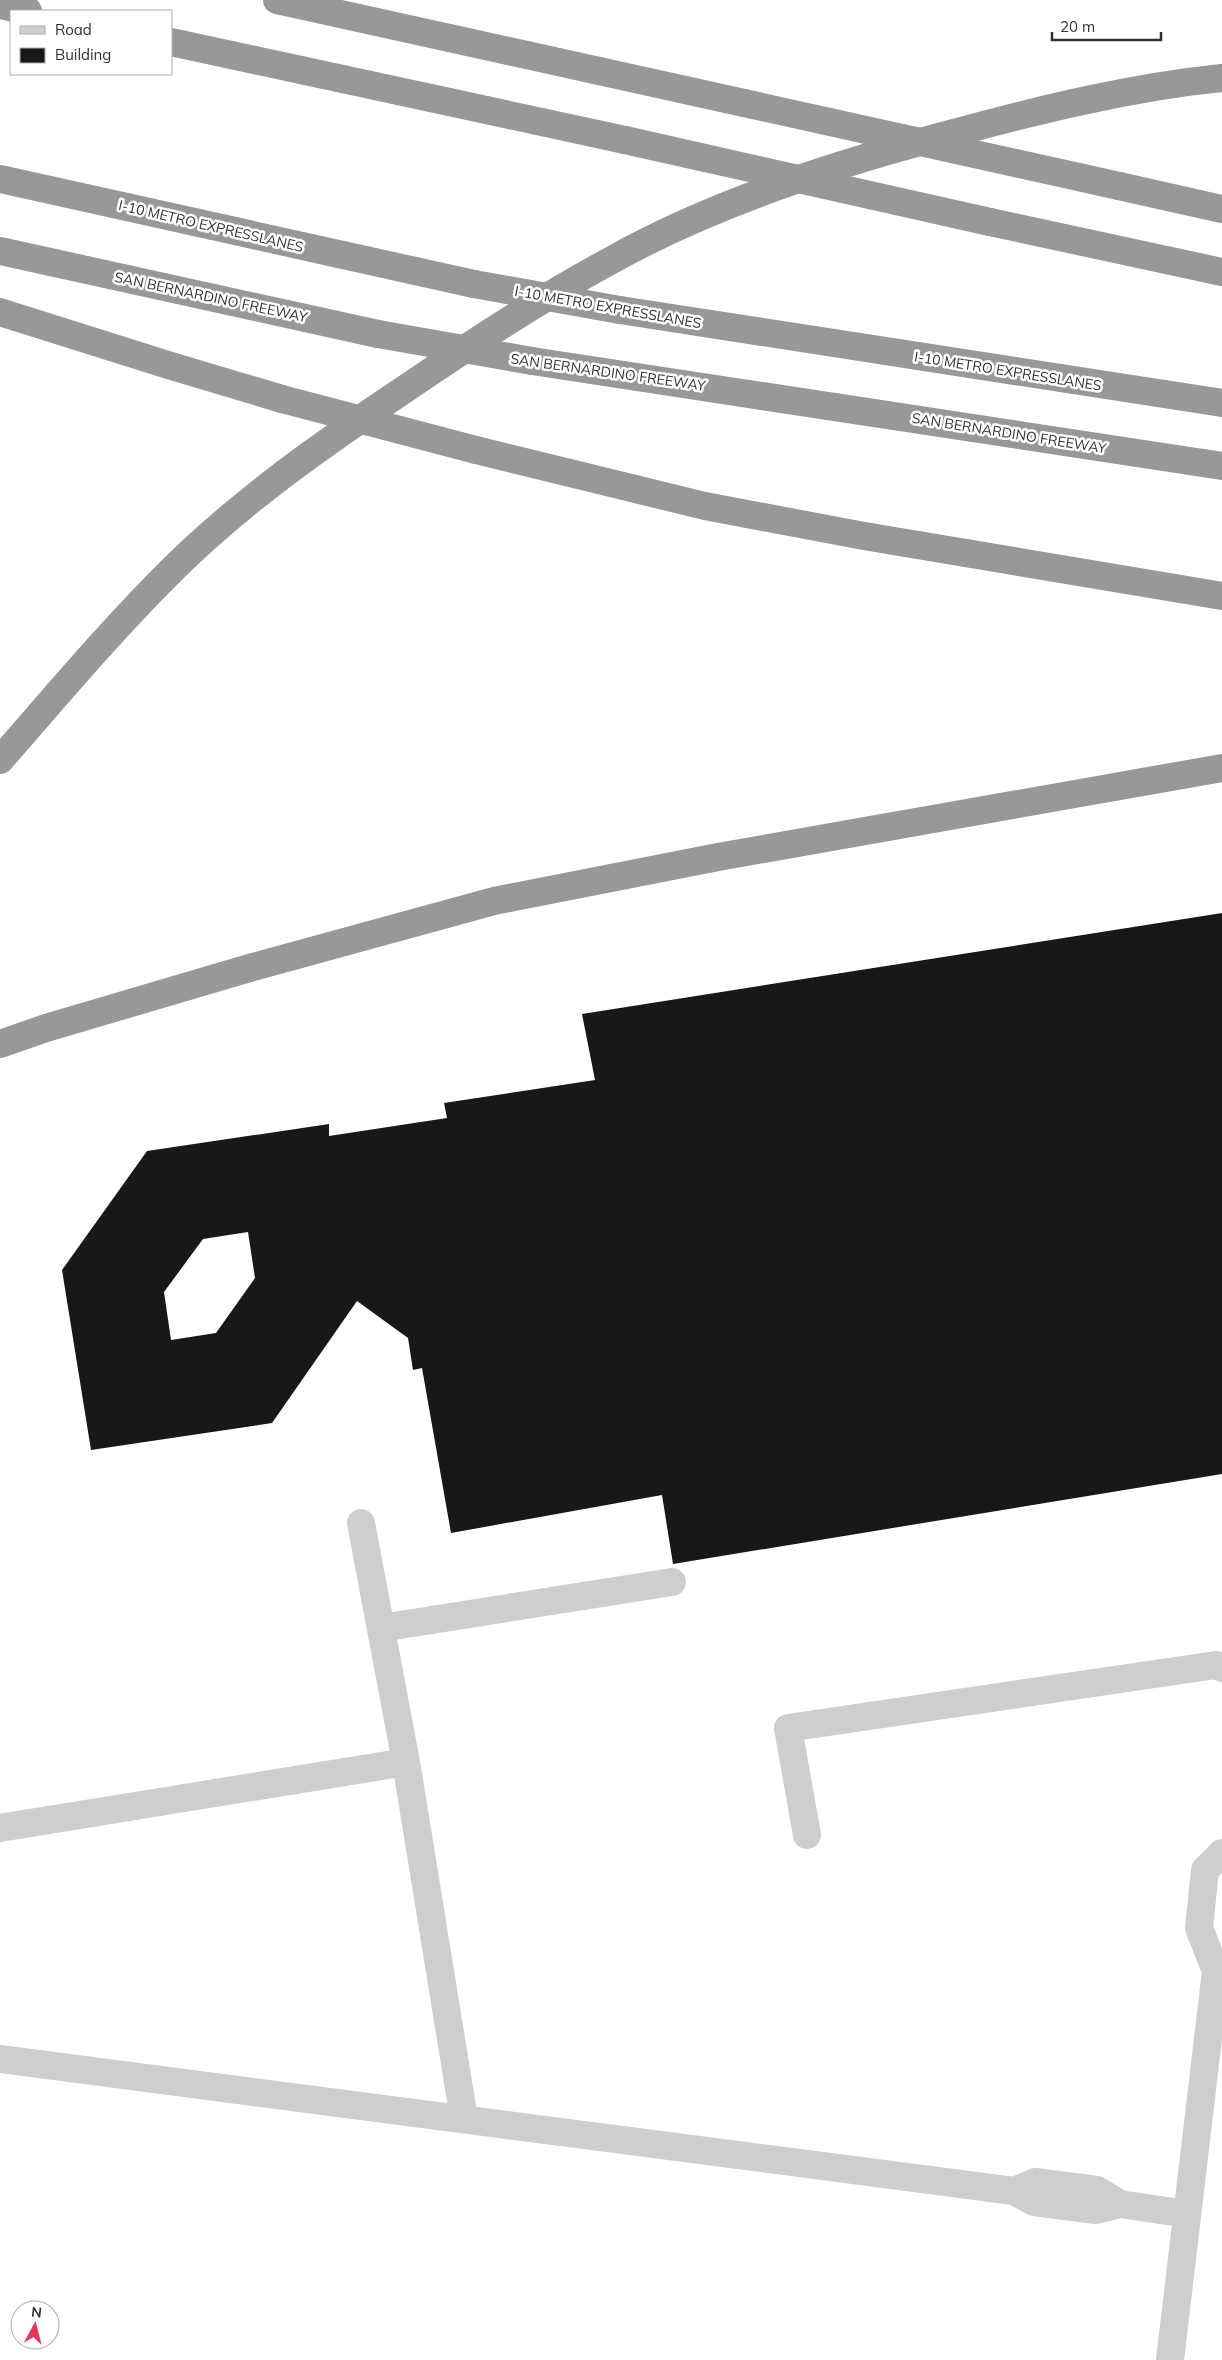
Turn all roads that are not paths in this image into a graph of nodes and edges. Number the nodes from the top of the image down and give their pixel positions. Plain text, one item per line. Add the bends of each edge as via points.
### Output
1 (277, 0) edge
2 (0, 5) edge
3 (23, 10) edge
4 (172, 42) edge
5 (1222, 78) edge
6 (0, 179) edge
7 (1222, 209) edge
8 (0, 251) edge
9 (1222, 272) edge
10 (0, 312) edge
11 (1222, 403) edge
12 (1222, 466) edge
13 (1222, 596) edge
14 (0, 760) edge
15 (1222, 768) edge
16 (0, 1044) edge
17 (361, 1523) dead end
18 (672, 1582) dead end
19 (381, 1628) junction
20 (1222, 1668) edge
21 (406, 1762) junction
22 (0, 1828) edge
23 (808, 1835) dead end
24 (1222, 1853) edge
25 (1219, 1967) edge
26 (0, 2059) edge
27 (464, 2119) junction
28 (1187, 2214) junction
29 (1170, 2360) edge

1 - 7 highway, bridge
2 - 3 highway
4 - 9 highway, bridge
5 - 14 highway via 1044,108 890,150 732,205 612,260 498,328 314,450 175,567
6 - 11 highway, I-10 METRO EXPRESSLANES, bridge via 474,284 620,310
8 - 12 highway, SAN BERNARDINO FREEWAY, bridge via 378,334 532,361
10 - 13 highway, bridge via 282,399 705,506
15 - 16 highway via 718,857 494,901 253,967
17 - 19 lane
18 - 19 lane
19 - 21 lane
20 - 23 lane via 1216,1665 788,1728
21 - 22 lane
21 - 27 lane
24 - 25 lane via 1205,1870 1199,1928
25 - 28 lane
26 - 27 lane
27 - 28 lane via 1014,2190 1035,2182 1097,2190 1120,2204
28 - 29 lane

